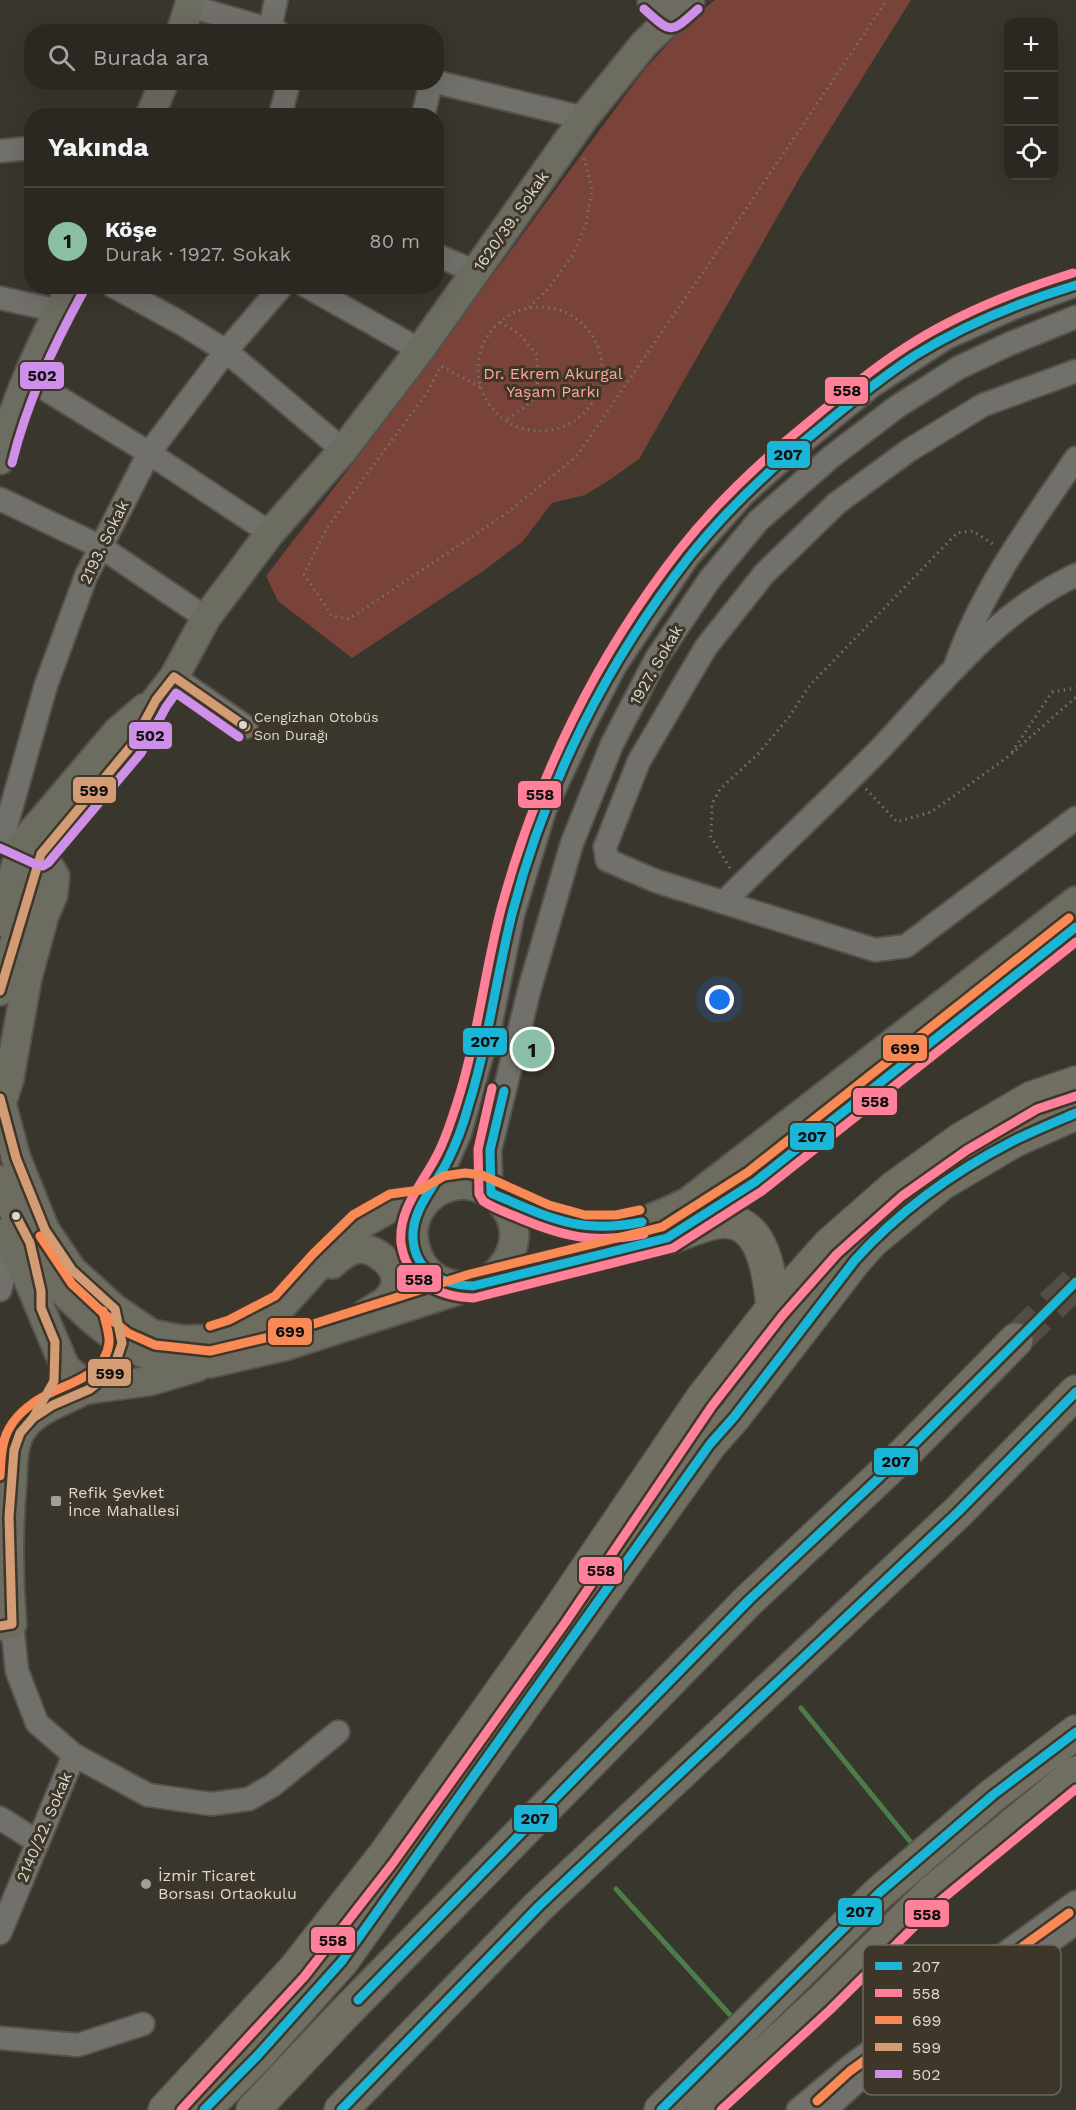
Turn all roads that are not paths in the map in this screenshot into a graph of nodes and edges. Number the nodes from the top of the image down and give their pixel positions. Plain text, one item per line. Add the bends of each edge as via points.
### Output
1 (276, 0) edge
2 (671, 6) edge
3 (187, 13) edge
4 (243, 24) edge
5 (274, 24) edge
6 (444, 84) edge
7 (161, 90) edge
8 (287, 90) edge
9 (429, 90) edge
10 (153, 108) edge
11 (282, 108) edge
12 (425, 108) edge
13 (578, 125) junction
14 (24, 149) edge
15 (0, 151) edge
16 (444, 258) edge
17 (476, 272) junction
18 (1076, 285) edge
19 (128, 294) edge
20 (275, 294) edge
21 (320, 294) edge
22 (0, 298) edge
23 (65, 299) edge
24 (1076, 317) edge
25 (420, 350) junction
26 (226, 351) junction
27 (1076, 371) edge
28 (27, 378) junction
29 (1, 449) edge
30 (343, 450) junction
31 (149, 453) junction
32 (1076, 458) edge
33 (0, 499) edge
34 (270, 533) junction
35 (101, 547) junction
36 (1076, 575) edge
37 (206, 618) junction
38 (955, 667) junction
39 (174, 677) junction
40 (246, 727) dead end
41 (1076, 819) edge
42 (16, 843) edge
43 (724, 902) junction
44 (1076, 902) edge
45 (0, 922) edge
46 (1076, 927) edge
47 (0, 991) edge
48 (1076, 1083) edge
49 (1, 1101) edge
50 (1076, 1113) edge
51 (0, 1180) edge
52 (491, 1192) junction
53 (425, 1202) junction
54 (14, 1237) edge
55 (667, 1238) junction
56 (473, 1286) junction
57 (0, 1290) edge
58 (282, 1306) junction
59 (773, 1308) junction
60 (115, 1309) junction
61 (337, 1329) junction
62 (1016, 1340) tunnel mouth
63 (55, 1342) junction
64 (122, 1343) junction
65 (211, 1363) junction
66 (90, 1389) junction
67 (1076, 1392) edge
68 (33, 1418) junction
69 (6, 1625) edge
70 (338, 1732) dead end
71 (1076, 1732) edge
72 (74, 1755) junction
73 (1076, 1773) edge
74 (0, 1818) edge
75 (38, 1842) junction
76 (1076, 1902) edge
77 (1076, 1923) edge
78 (0, 1933) edge
79 (879, 1945) edge
80 (1017, 1945) edge
81 (1045, 1945) edge
82 (863, 1960) edge
83 (144, 2024) dead end
84 (0, 2038) edge
85 (863, 2057) edge
86 (863, 2077) edge
87 (165, 2110) edge
88 (204, 2110) edge
89 (253, 2110) edge
90 (341, 2110) edge
91 (661, 2110) edge
92 (703, 2110) edge
93 (798, 2110) edge
94 (825, 2110) edge

1 - 5 street
2 - 13 main road, 1620/39. Sokak
3 - 4 street
6 - 13 street
7 - 10 main road
8 - 11 street
9 - 12 street
13 - 17 main road, 1620/39. Sokak
14 - 15 street
16 - 17 street
17 - 25 main road, 1620/39. Sokak
18 - 53 street, 1927. Sokak via 946,338 873,385 744,494 682,567 615,666 544,809 513,914 491,1022 460,1133
19 - 26 street
20 - 26 street, 2193. Sokak
21 - 25 street
22 - 23 street
23 - 28 main road
24 - 52 street, 1927. Sokak via 958,368 898,406 831,457 758,521 710,579 656,659 612,744 572,843 530,987 490,1150
25 - 30 main road, 1620/39. Sokak
26 - 30 street
26 - 31 street, 2193. Sokak
27 - 43 street via 983,405 908,451 837,503 764,574 706,647 639,761 605,847 607,860 656,881
28 - 29 main road
28 - 31 street
30 - 34 main road, 1620/39. Sokak
31 - 34 street
31 - 35 street, 2193. Sokak
32 - 38 street via 1009,556 982,603
33 - 35 street
34 - 37 main road, 1620/39. Sokak
35 - 37 street
35 - 42 street, 2193. Sokak via 86,576 46,685
36 - 38 street via 1018,609
37 - 39 main road, 1620/39. Sokak
38 - 43 street via 879,749
39 - 40 street
39 - 42 main road, 1620/39. Sokak via 156,700 117,732
41 - 43 street via 906,946 875,950
42 - 45 main road
42 - 47 main road
42 - 49 main road via 55,876 53,895 27,979 9,1080
44 - 52 main road via 688,1202 649,1221 617,1227 583,1227
46 - 55 main road via 755,1182
48 - 59 highway via 1032,1098 960,1140 895,1187 829,1245
49 - 60 main road via 16,1158 45,1230 72,1270
50 - 88 highway via 1013,1141 942,1183 873,1240 855,1260 710,1444 342,1961
51 - 54 main road
52 - 53 main road via 465,1185 448,1187
52 - 56 main road via 507,1209 514,1241 501,1270
53 - 56 main road via 414,1223 417,1257 426,1271 440,1281
53 - 58 main road via 395,1205 360,1225
54 - 57 street
54 - 63 main road via 41,1292 40,1308
54 - 64 main road via 63,1292
55 - 56 main road
55 - 59 highway via 718,1222 746,1229 762,1248 770,1274
56 - 61 main road
58 - 60 main road via 233,1331 208,1339 183,1340 152,1334
58 - 61 main road via 343,1254 358,1248 373,1252 395,1274 396,1288 386,1301
59 - 87 highway via 702,1399 555,1616 384,1856 295,1969
60 - 64 main road
61 - 65 main road
62 - 89 highway via 904,1454 749,1600
63 - 66 main road via 65,1367
63 - 68 main road via 54,1381
64 - 65 main road via 152,1357
64 - 66 main road via 113,1370
65 - 66 main road via 150,1381
66 - 68 main road
67 - 90 highway via 958,1512 539,1906
68 - 69 main road via 20,1432 14,1450
69 - 72 street via 17,1671 38,1723
70 - 72 street via 273,1785 249,1799 211,1804 148,1795
71 - 91 highway via 993,1795 879,1893
72 - 75 street, 2140/22. Sokak
73 - 79 highway via 932,1892
74 - 75 street
75 - 78 street, 2140/22. Sokak
76 - 80 street
77 - 81 street
82 - 92 highway
83 - 84 street via 78,2045
85 - 93 street
86 - 94 street

